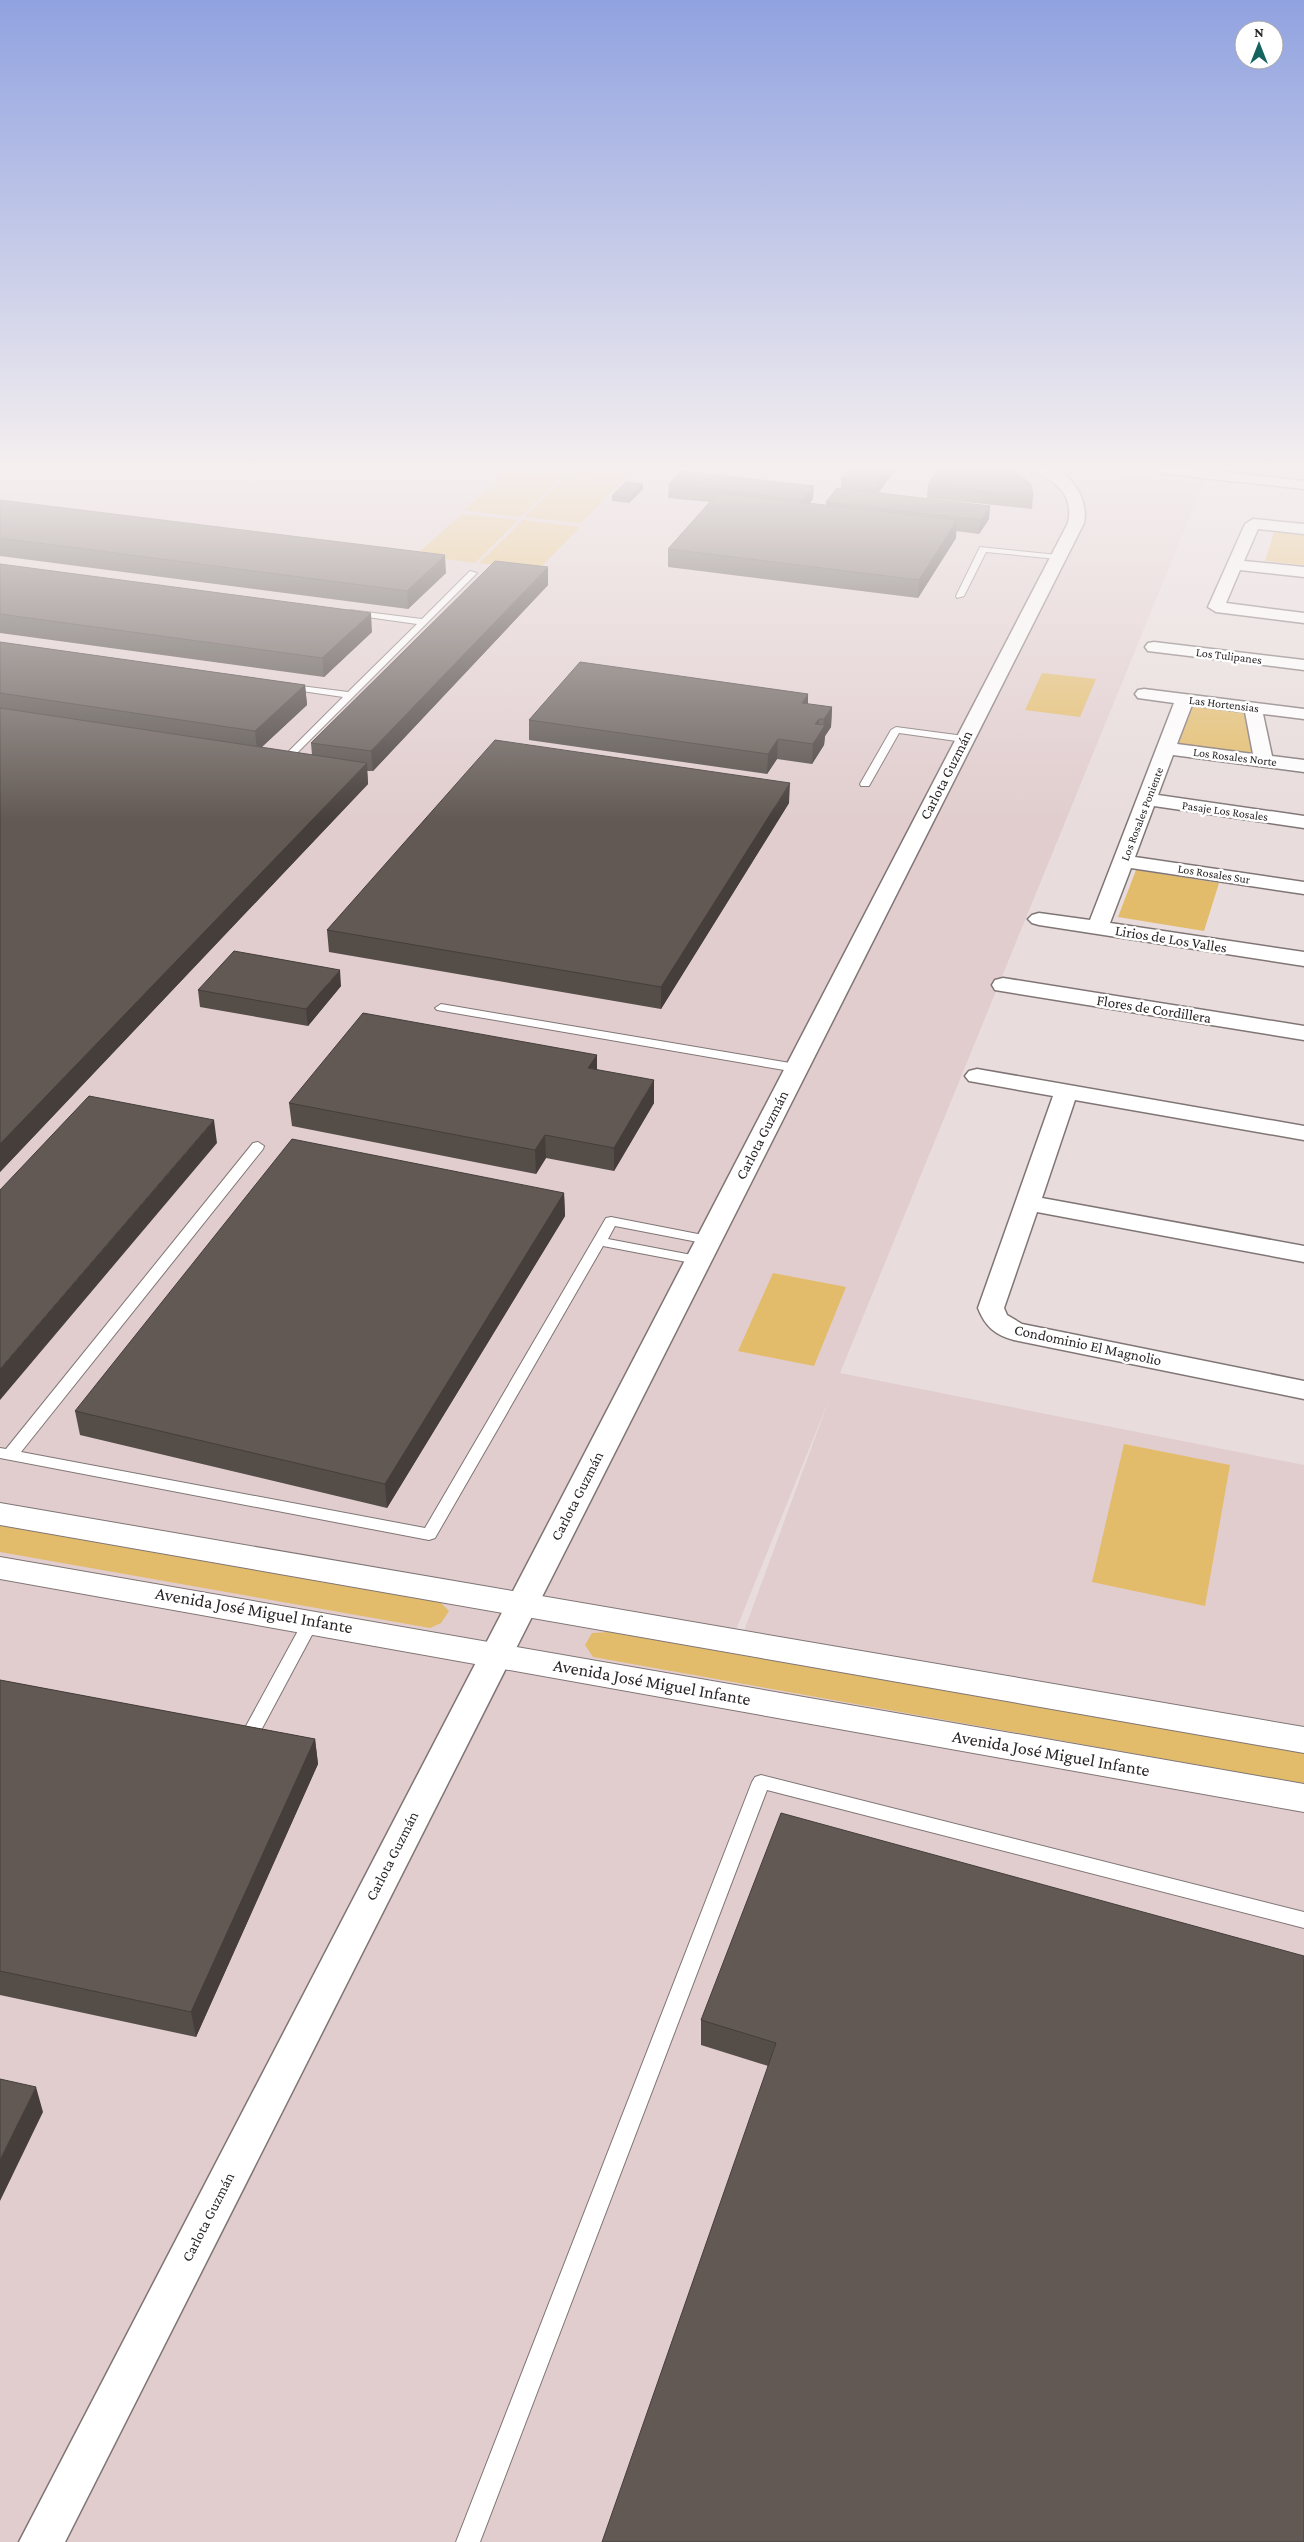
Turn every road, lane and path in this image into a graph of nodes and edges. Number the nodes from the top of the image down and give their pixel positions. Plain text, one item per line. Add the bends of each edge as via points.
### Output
1 (462, 584) edge
2 (966, 584) edge
3 (1044, 584) edge
4 (1227, 584) edge
5 (960, 596) dead end
6 (345, 611) edge
7 (1304, 618) edge
8 (424, 622) junction
9 (1154, 647) dead end
10 (1304, 665) edge
11 (273, 684) edge
12 (1144, 694) dead end
13 (351, 695) junction
14 (1185, 699) junction
15 (1253, 708) junction
16 (1304, 714) edge
17 (964, 739) junction
18 (1166, 748) junction
19 (285, 760) edge
20 (1264, 761) junction
21 (1304, 766) edge
22 (865, 784) dead end
23 (1147, 799) junction
24 (1304, 822) edge
25 (1123, 861) junction
26 (1304, 888) edge
27 (1039, 919) dead end
28 (1098, 928) junction
29 (1304, 959) edge
30 (1003, 985) dead end
31 (441, 1008) dead end
32 (1304, 1033) edge
33 (796, 1068) junction
34 (977, 1076) dead end
35 (1066, 1092) junction
36 (1304, 1132) edge
37 (258, 1146) dead end
38 (1027, 1204) junction
39 (599, 1241) junction
40 (703, 1250) junction
41 (1304, 1254) edge
42 (1304, 1390) edge
43 (5, 1454) edge
44 (0, 1514) edge
45 (0, 1568) edge
46 (522, 1604) junction
47 (312, 1620) junction
48 (496, 1654) junction
49 (252, 1731) edge
50 (1304, 1740) edge
51 (1304, 1798) edge
52 (1304, 1920) edge
53 (41, 2542) edge
54 (468, 2542) edge

1 - 8 lane
2 - 5 lane
3 - 17 street, Carlota Guzmán
4 - 7 street via 1216,607
6 - 8 lane
8 - 13 lane
9 - 10 street, Los Tulipanes
11 - 13 lane
12 - 14 street, Las Hortensias
13 - 19 lane
14 - 15 street, Las Hortensias
14 - 18 street, Los Rosales Poniente
15 - 16 street, Las Hortensias
15 - 20 street
17 - 22 lane via 896,730
17 - 33 street, Carlota Guzmán
18 - 20 street, Los Rosales Norte
18 - 23 street, Los Rosales Poniente
20 - 21 street, Los Rosales Norte
23 - 24 street, Pasaje Los Rosales
23 - 25 street, Los Rosales Poniente
25 - 26 street, Los Rosales Sur
25 - 28 street, Los Rosales Poniente
27 - 28 street, Lirios de Los Valles
28 - 29 street, Lirios de Los Valles
30 - 32 street, Flores de Cordillera
31 - 33 lane
33 - 40 street, Carlota Guzmán
34 - 35 street
35 - 36 street
35 - 38 street, Condominio El Magnolio
37 - 43 lane
38 - 41 street
38 - 42 street, Condominio El Magnolio via 991,1308 996,1320 1014,1331
39 - 40 lane
39 - 40 lane via 611,1221
39 - 43 lane via 429,1534
40 - 46 street, Carlota Guzmán
44 - 46 street
45 - 47 street, Avenida José Miguel Infante
46 - 48 street, Carlota Guzmán
46 - 50 street
47 - 48 street, Avenida José Miguel Infante
47 - 49 lane
48 - 51 street, Avenida José Miguel Infante
48 - 53 street, Carlota Guzmán
52 - 54 lane via 761,1782

